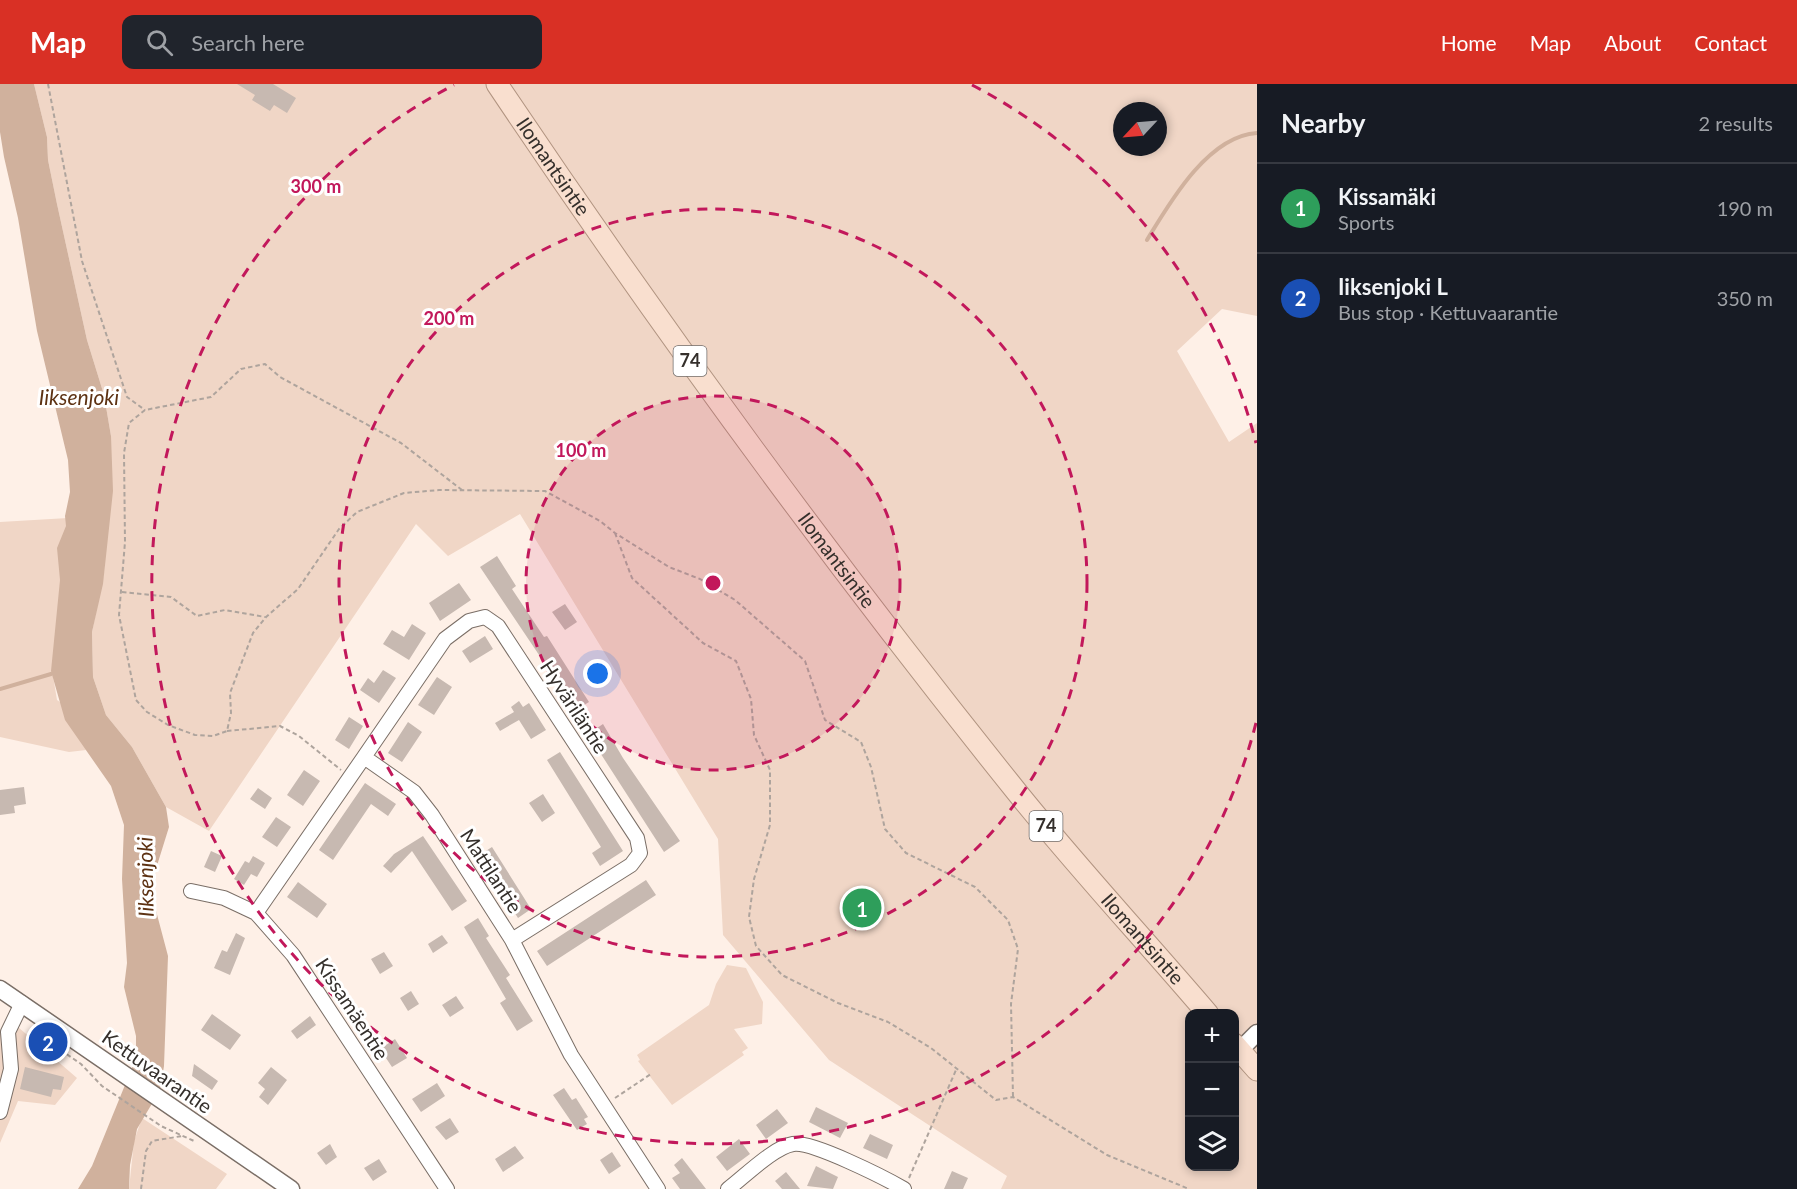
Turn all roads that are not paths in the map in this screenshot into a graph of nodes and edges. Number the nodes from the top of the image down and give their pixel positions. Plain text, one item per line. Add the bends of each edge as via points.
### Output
1 (497, 84) edge
2 (364, 757) junction
3 (190, 891) dead end
4 (256, 913) junction
5 (512, 940) junction
6 (0, 989) edge
7 (1204, 1009) edge
8 (18, 1010) junction
9 (1257, 1033) edge
10 (1239, 1046) edge
11 (1239, 1049) edge
12 (1257, 1070) edge
13 (0, 1112) edge
14 (291, 1189) edge
15 (447, 1189) edge
16 (657, 1189) edge
17 (728, 1189) edge
18 (904, 1189) edge

1 - 7 main road, Ilomantsintie / 74 via 586,217 777,484 1018,794
2 - 4 street
2 - 5 street, Mattilantie via 414,792
2 - 5 street, Hyväriläntie via 445,639 469,621 485,617 498,626 637,838 640,853 631,865
3 - 4 street, Kissamäentie via 224,898
4 - 15 street, Kissamäentie via 293,955
5 - 16 street, Mattilantie via 571,1055
6 - 8 street, Kettuvaarantie
8 - 13 street via 8,1032 9,1083
8 - 14 street, Kettuvaarantie via 121,1072
9 - 10 street
11 - 12 main road
17 - 18 street via 778,1150 793,1144 814,1147

